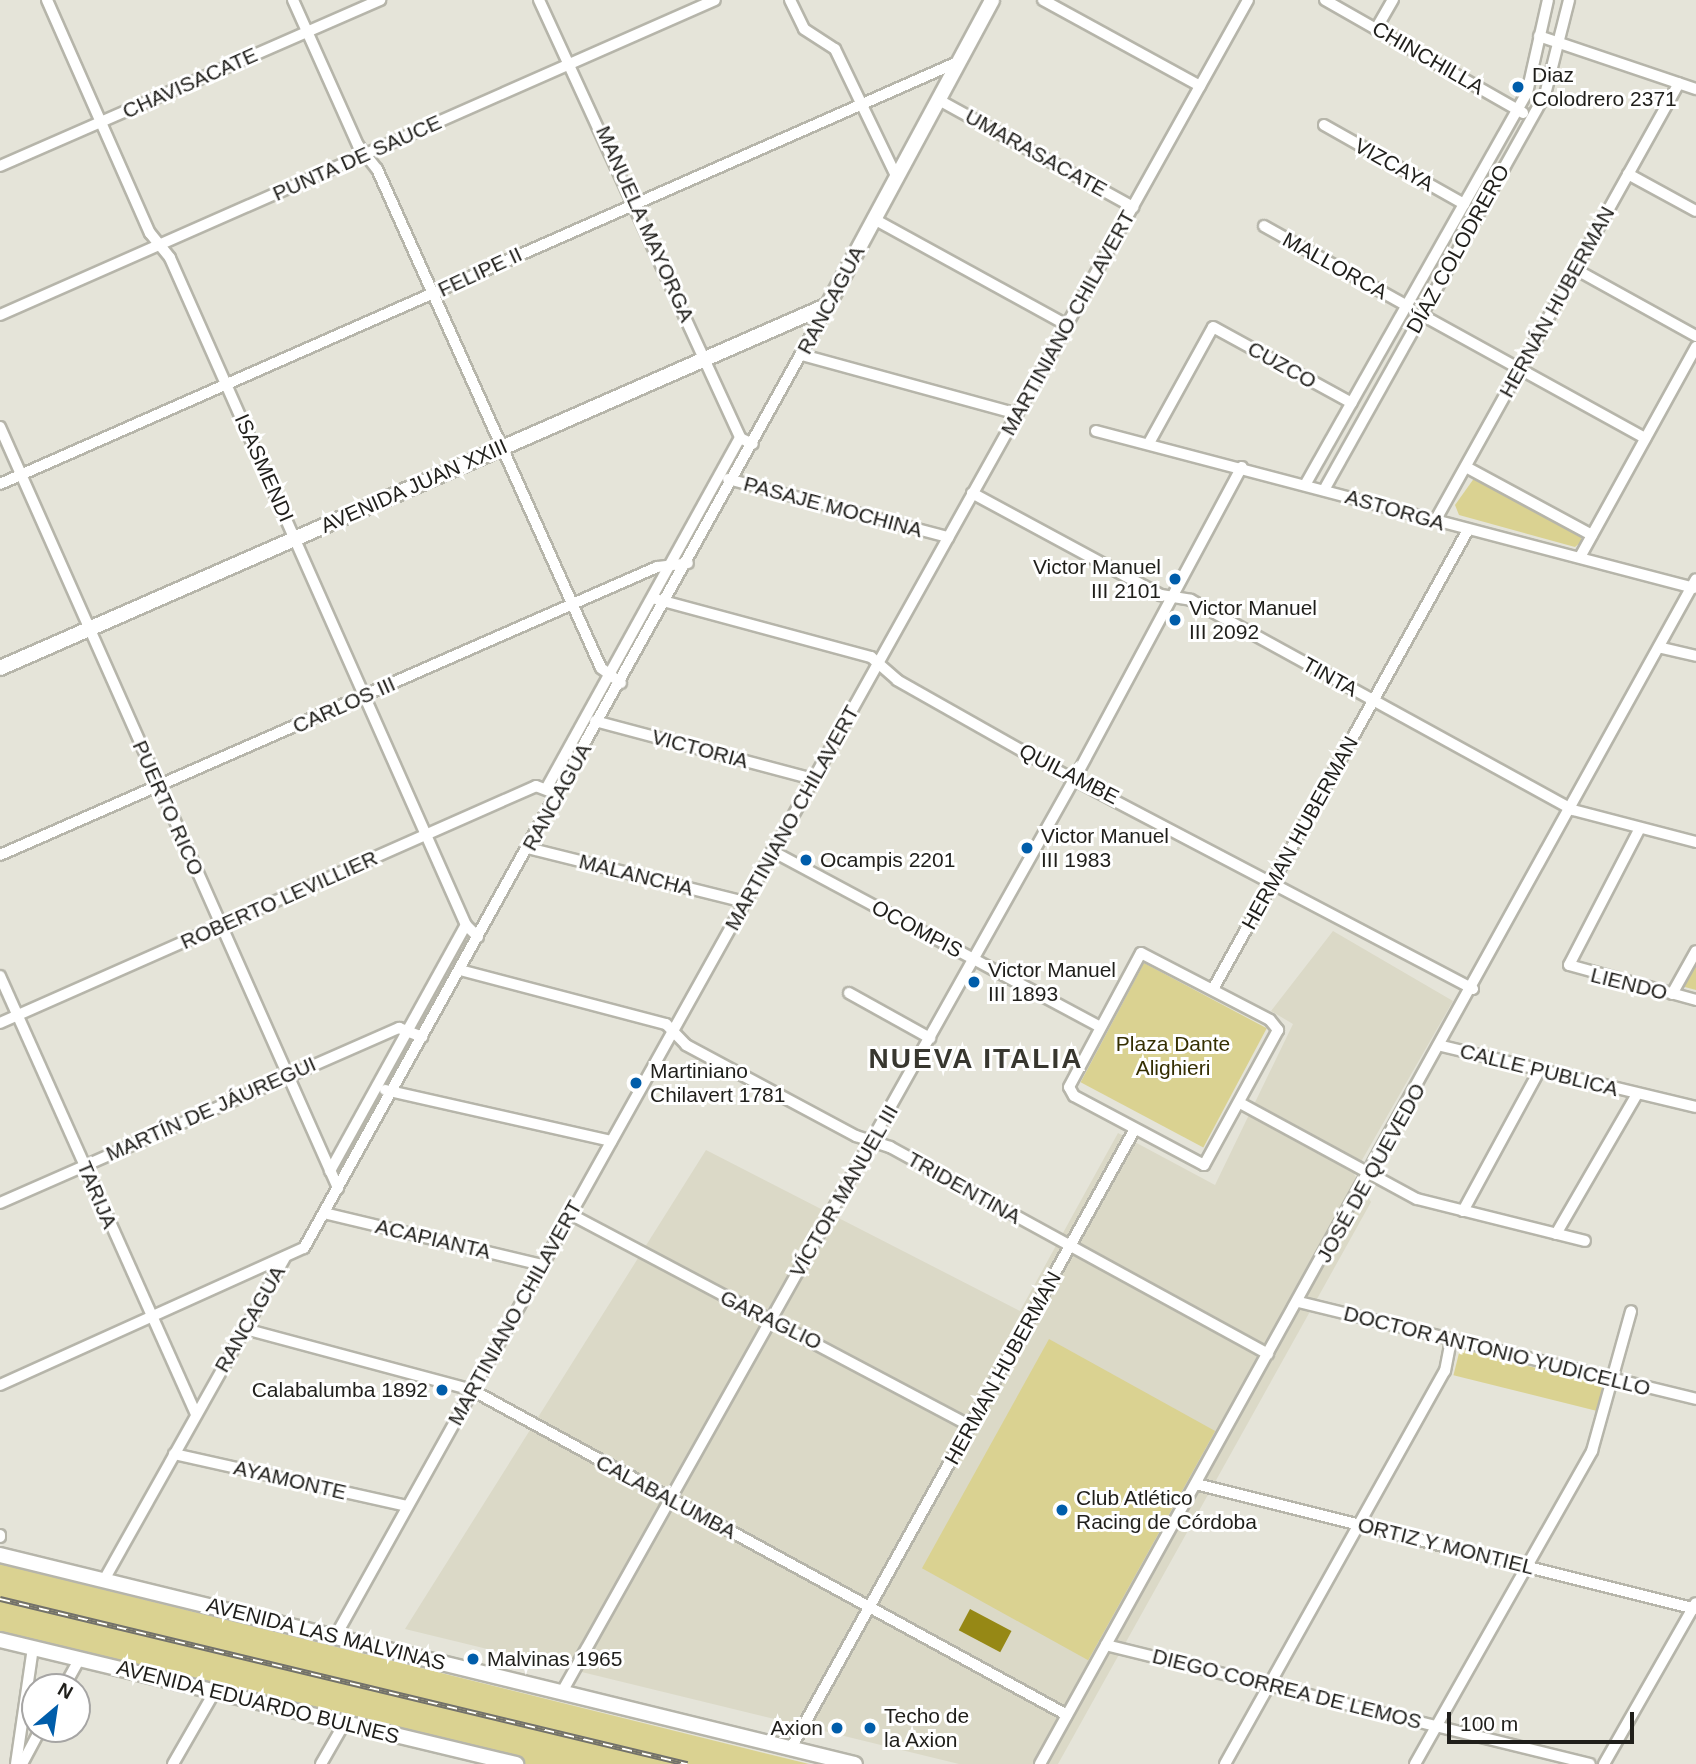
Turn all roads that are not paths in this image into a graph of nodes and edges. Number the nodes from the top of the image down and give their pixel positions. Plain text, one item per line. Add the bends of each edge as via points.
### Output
1 (47, 0) edge
2 (293, 0) edge
3 (380, 0) edge
4 (539, 0) edge
5 (715, 0) edge
6 (790, 0) edge
7 (992, 0) edge
8 (1043, 0) edge
9 (1248, 0) edge
10 (1325, 0) edge
11 (1393, 0) edge
12 (1548, 0) edge
13 (1569, 0) edge
14 (1376, 29) junction
15 (306, 31) junction
16 (1539, 36) junction
17 (1556, 42) junction
18 (960, 61) junction
19 (570, 64) junction
20 (1679, 83) junction
21 (1200, 86) junction
22 (1696, 89) edge
23 (939, 100) junction
24 (859, 105) junction
25 (1517, 109) junction
26 (1531, 118) junction
27 (100, 122) junction
28 (1324, 125) dead end
29 (366, 154) junction
30 (0, 166) edge
31 (1628, 174) junction
32 (897, 178) junction
33 (635, 201) junction
34 (1464, 204) junction
35 (1133, 207) junction
36 (1696, 211) edge
37 (874, 219) junction
38 (1264, 226) dead end
39 (159, 245) junction
40 (1575, 270) junction
41 (433, 294) junction
42 (828, 305) junction
43 (1407, 306) junction
44 (0, 315) edge
45 (1422, 315) junction
46 (1067, 325) junction
47 (1696, 336) edge
48 (1696, 347) edge
49 (802, 355) junction
50 (706, 359) junction
51 (1521, 369) junction
52 (226, 383) junction
53 (1352, 403) junction
54 (1017, 414) junction
55 (0, 427) edge
56 (1096, 430) dead end
57 (740, 438) junction
58 (1646, 438) junction
59 (1149, 443) junction
60 (753, 444) junction
61 (502, 447) junction
62 (1242, 467) junction
63 (1466, 467) junction
64 (21, 475) junction
65 (719, 475) junction
66 (733, 481) junction
67 (0, 484) edge
68 (1305, 485) junction
69 (1324, 490) junction
70 (972, 493) junction
71 (1435, 521) junction
72 (1468, 530) junction
73 (1592, 535) junction
74 (948, 537) junction
75 (295, 538) junction
76 (1580, 557) junction
77 (672, 561) junction
78 (688, 563) junction
79 (1695, 584) edge
80 (1175, 597) junction
81 (652, 598) junction
82 (666, 605) junction
83 (572, 606) junction
84 (87, 629) junction
85 (1662, 648) junction
86 (1696, 656) edge
87 (879, 661) junction
88 (0, 668) edge
89 (608, 677) junction
90 (621, 683) junction
91 (365, 696) junction
92 (1374, 701) junction
93 (587, 716) junction
94 (599, 722) junction
95 (1075, 778) junction
96 (813, 779) junction
97 (159, 786) junction
98 (546, 789) junction
99 (557, 794) junction
100 (1573, 810) junction
101 (1640, 828) junction
102 (426, 834) junction
103 (1696, 842) edge
104 (528, 848) junction
105 (772, 851) junction
106 (0, 855) edge
107 (1273, 882) junction
108 (745, 902) junction
109 (466, 925) junction
110 (221, 927) junction
111 (478, 937) junction
112 (1696, 951) edge
113 (974, 959) junction
114 (460, 970) junction
115 (0, 976) edge
116 (1213, 989) junction
117 (1473, 989) junction
118 (849, 993) dead end
119 (1672, 994) junction
120 (1696, 1000) edge
121 (17, 1016) junction
122 (0, 1023) edge
123 (1098, 1026) junction
124 (407, 1029) junction
125 (674, 1030) junction
126 (422, 1037) junction
127 (930, 1038) junction
128 (1442, 1046) junction
129 (1538, 1071) junction
130 (287, 1074) junction
131 (377, 1086) junction
132 (391, 1093) junction
133 (1637, 1094) junction
134 (1240, 1103) junction
135 (1696, 1107) edge
136 (1135, 1129) junction
137 (611, 1141) junction
138 (873, 1141) junction
139 (84, 1166) junction
140 (330, 1171) junction
141 (1370, 1175) junction
142 (338, 1188) junction
143 (0, 1203) edge
144 (1463, 1211) junction
145 (324, 1213) junction
146 (570, 1214) junction
147 (1556, 1234) junction
148 (1585, 1241) dead end
149 (1070, 1248) junction
150 (285, 1258) junction
151 (542, 1265) junction
152 (1298, 1302) junction
153 (1631, 1311) dead end
154 (151, 1320) junction
155 (770, 1320) junction
156 (245, 1329) junction
157 (1451, 1339) junction
158 (1268, 1354) junction
159 (1612, 1379) junction
160 (0, 1385) edge
161 (472, 1390) junction
162 (1696, 1399) edge
163 (196, 1414) junction
164 (971, 1426) junction
165 (174, 1454) junction
166 (1196, 1483) junction
167 (670, 1499) junction
168 (407, 1506) junction
169 (1358, 1525) junction
170 (0, 1555) edge
171 (1525, 1566) junction
172 (104, 1580) junction
173 (871, 1607) junction
174 (1695, 1607) edge
175 (335, 1637) junction
176 (0, 1640) edge
177 (1106, 1645) junction
178 (33, 1648) junction
179 (80, 1658) junction
180 (72, 1673) edge
181 (1270, 1684) junction
182 (215, 1691) junction
183 (562, 1692) junction
184 (1067, 1715) junction
185 (344, 1724) junction
186 (1436, 1726) junction
187 (33, 1743) edge
188 (791, 1748) junction
189 (470, 1759) edge
190 (16, 1764) edge
191 (22, 1764) edge
192 (173, 1764) edge
193 (321, 1764) edge
194 (516, 1764) edge
195 (855, 1764) edge
196 (1040, 1764) edge
197 (1225, 1764) edge
198 (1415, 1764) edge
199 (1590, 1764) edge
200 (1604, 1764) edge

1 - 27 street, ISASMENDI
2 - 15 street
3 - 15 street, CHAVISACATE
4 - 19 street, MANUELA MAYORGA
5 - 19 street, PUNTA DE SAUCE
6 - 24 street via 804,29 835,50
7 - 18 main road, RANCAGUA
8 - 21 street
9 - 21 street, MARTINIANO CHILAVERT
10 - 14 street, CHINCHILLA
11 - 14 street
12 - 16 street, DÍAZ COLODRERO
13 - 17 street, DÍAZ COLODRERO
14 - 25 street, CHINCHILLA
15 - 27 street, CHAVISACATE
15 - 29 street
16 - 17 street
16 - 25 street, DÍAZ COLODRERO via 1530,84
17 - 20 street
17 - 26 street, DÍAZ COLODRERO via 1548,85
18 - 23 main road, RANCAGUA
18 - 24 street, FELIPE II
19 - 29 street, PUNTA DE SAUCE
19 - 33 street, MANUELA MAYORGA
20 - 22 street
20 - 31 street, HERNÁN HUBERMAN
21 - 35 street, MARTINIANO CHILAVERT
23 - 32 main road, RANCAGUA
23 - 35 street, UMARASACATE
24 - 32 street
24 - 33 street, FELIPE II
25 - 26 street, CHINCHILLA
25 - 34 street, DÍAZ COLODRERO
26 - 45 street, DÍAZ COLODRERO
27 - 30 street, CHAVISACATE
27 - 39 street, ISASMENDI
28 - 34 street, VIZCAYA
29 - 39 street, PUNTA DE SAUCE
29 - 41 street
31 - 36 street
31 - 40 street, HERNÁN HUBERMAN
32 - 37 main road, RANCAGUA
33 - 41 street, FELIPE II
33 - 50 street, MANUELA MAYORGA
34 - 43 street, DÍAZ COLODRERO
35 - 46 street, MARTINIANO CHILAVERT
37 - 42 main road, RANCAGUA
37 - 46 street
38 - 43 street, MALLORCA
39 - 44 street, PUNTA DE SAUCE
39 - 52 street, ISASMENDI
40 - 47 street
40 - 51 street, HERNÁN HUBERMAN
41 - 52 street, FELIPE II
41 - 61 street
42 - 49 street, RANCAGUA
42 - 50 main road, AVENIDA JUAN XXIII
43 - 53 street, DÍAZ COLODRERO
45 - 51 street
45 - 69 street, DÍAZ COLODRERO
46 - 54 street, MARTINIANO CHILAVERT
48 - 58 street
49 - 54 street
49 - 60 street, RANCAGUA
50 - 57 street, MANUELA MAYORGA
50 - 61 main road, AVENIDA JUAN XXIII
51 - 58 street
51 - 63 street, HERNÁN HUBERMAN
52 - 64 street, FELIPE II
52 - 75 street, ISASMENDI
53 - 59 street, CUZCO via 1213,327
53 - 68 street, DÍAZ COLODRERO
54 - 70 street, MARTINIANO CHILAVERT
55 - 64 street, PUERTO RICO
56 - 59 street, ASTORGA
57 - 60 street
57 - 65 street, RANCAGUA
58 - 73 street
59 - 62 street, ASTORGA
60 - 66 street, RANCAGUA
61 - 75 main road, AVENIDA JUAN XXIII
61 - 83 street
62 - 68 street, ASTORGA
62 - 80 street, VÍCTOR MANUEL III
63 - 71 street, HERNÁN HUBERMAN
63 - 73 street
64 - 67 street, FELIPE II
64 - 84 street, PUERTO RICO
65 - 66 street, PASAJE MOCHINA
65 - 77 street, RANCAGUA
66 - 74 street, PASAJE MOCHINA
66 - 78 street, RANCAGUA
68 - 69 street, ASTORGA
69 - 71 street, ASTORGA
70 - 74 street, MARTINIANO CHILAVERT
70 - 80 street, TINTA
71 - 72 street, ASTORGA
72 - 76 street, ASTORGA
72 - 92 street, HERMAN HUBERMAN
73 - 76 street
74 - 87 street, MARTINIANO CHILAVERT
75 - 84 main road, AVENIDA JUAN XXIII
75 - 91 street, ISASMENDI
76 - 79 street, ASTORGA
77 - 78 street
77 - 81 street, RANCAGUA
77 - 83 street, CARLOS III
78 - 82 street, RANCAGUA
79 - 85 street, JOSÉ DE QUEVEDO
80 - 92 street, TINTA via 1191,600
80 - 95 street, VÍCTOR MANUEL III
81 - 82 street, QUILAMBE
81 - 89 street, RANCAGUA
82 - 87 street, QUILAMBE
82 - 90 street, RANCAGUA
83 - 89 street
83 - 91 street, CARLOS III
84 - 88 main road, AVENIDA JUAN XXIII
84 - 97 street, PUERTO RICO
85 - 86 street
85 - 100 street, JOSÉ DE QUEVEDO
87 - 95 street, QUILAMBE via 897,680
87 - 96 street, MARTINIANO CHILAVERT
89 - 90 street
89 - 93 street, RANCAGUA
90 - 94 street, RANCAGUA
91 - 97 street, CARLOS III
91 - 102 street, ISASMENDI
92 - 100 street, TINTA
92 - 107 street, HERMAN HUBERMAN
93 - 94 street, VICTORIA
93 - 98 street, RANCAGUA
94 - 96 street, VICTORIA
94 - 99 street, RANCAGUA
95 - 107 street, QUILAMBE
95 - 113 street, VÍCTOR MANUEL III
96 - 105 street, MARTINIANO CHILAVERT
97 - 106 street, CARLOS III
97 - 110 street, PUERTO RICO
98 - 99 street
98 - 102 street, ROBERTO LEVILLIER via 536,786
99 - 104 street, RANCAGUA
100 - 101 street, TINTA
100 - 117 street, JOSÉ DE QUEVEDO
101 - 103 street, TINTA
101 - 119 street, LIENDO via 1569,960 1572,970
102 - 109 street, ISASMENDI
102 - 110 street, ROBERTO LEVILLIER
104 - 108 street, MALANCHA
104 - 111 street, RANCAGUA
105 - 108 street, MARTINIANO CHILAVERT
105 - 113 street, OCOMPIS
107 - 116 street, HERMAN HUBERMAN
107 - 117 street, QUILAMBE
108 - 125 street, MARTINIANO CHILAVERT
109 - 111 street, ISASMENDI
109 - 124 street
110 - 121 street, ROBERTO LEVILLIER
110 - 130 street, PUERTO RICO
111 - 114 street, RANCAGUA
112 - 119 street
113 - 123 street, OCOMPIS
113 - 127 street, VÍCTOR MANUEL III
114 - 125 street, TRIDENTINA
114 - 126 street, RANCAGUA
115 - 121 street, TARIJA
116 - 123 street via 1140,953
116 - 134 street via 1276,1024 1277,1035
117 - 128 street, JOSÉ DE QUEVEDO
118 - 127 street
119 - 120 street, LIENDO
121 - 122 street, ROBERTO LEVILLIER
121 - 139 street, TARIJA
123 - 136 street via 1069,1087
124 - 126 street
124 - 130 street, MARTÍN DE JÁUREGUI
124 - 131 street
125 - 137 street, MARTINIANO CHILAVERT
125 - 138 street, TRIDENTINA via 685,1045
126 - 132 street, RANCAGUA
127 - 138 street, VÍCTOR MANUEL III
128 - 129 street, CALLE PUBLICA
128 - 141 street, JOSÉ DE QUEVEDO
129 - 133 street, CALLE PUBLICA
129 - 144 street
130 - 139 street, MARTÍN DE JÁUREGUI
130 - 140 street, PUERTO RICO
131 - 132 street
131 - 140 street
132 - 137 street
132 - 142 street, RANCAGUA
133 - 135 street, CALLE PUBLICA
133 - 147 street, CALLE PUBLICA
134 - 136 street via 1204,1164
134 - 141 street
136 - 149 street, HERMAN HUBERMAN
137 - 146 street, MARTINIANO CHILAVERT
138 - 149 street, TRIDENTINA
138 - 155 street, VÍCTOR MANUEL III
139 - 143 street, MARTÍN DE JÁUREGUI
139 - 154 street, TARIJA
140 - 142 street, PUERTO RICO
141 - 144 street via 1417,1199
141 - 152 street, JOSÉ DE QUEVEDO
142 - 145 street, RANCAGUA
144 - 147 street
145 - 150 street, RANCAGUA via 304,1248
145 - 151 street, ACAPIANTA
146 - 151 street, MARTINIANO CHILAVERT
146 - 155 street, GARAGLIO
147 - 148 street
149 - 158 street, TRIDENTINA
149 - 164 street, HERMAN HUBERMAN
150 - 154 street
150 - 156 street, RANCAGUA
151 - 161 street, MARTINIANO CHILAVERT
152 - 157 street, DOCTOR ANTONIO YUDICELLO
152 - 158 street, JOSÉ DE QUEVEDO
153 - 159 street
154 - 160 street
154 - 163 street, TARIJA
155 - 164 street, GARAGLIO
155 - 167 street, VÍCTOR MANUEL III
156 - 161 street, CALABALUMBA
156 - 163 street, RANCAGUA
157 - 159 street, DOCTOR ANTONIO YUDICELLO
157 - 169 street via 1446,1371
158 - 166 street, JOSÉ DE QUEVEDO
159 - 162 street, DOCTOR ANTONIO YUDICELLO
159 - 171 street via 1592,1451
161 - 167 street, CALABALUMBA
161 - 168 street, MARTINIANO CHILAVERT
163 - 165 street, RANCAGUA
164 - 173 street, HERMAN HUBERMAN
165 - 168 street, AYAMONTE
165 - 172 street, RANCAGUA
166 - 169 street, ORTIZ Y MONTIEL
166 - 177 street, JOSÉ DE QUEVEDO
167 - 173 street, CALABALUMBA
167 - 183 street, VÍCTOR MANUEL III
168 - 175 street, MARTINIANO CHILAVERT
169 - 171 street, ORTIZ Y MONTIEL
169 - 181 street
170 - 172 main road, AVENIDA LAS MALVINAS
171 - 174 street, ORTIZ Y MONTIEL
171 - 186 street
172 - 175 main road, AVENIDA LAS MALVINAS
173 - 184 street, CALABALUMBA
173 - 188 street
174 - 200 street
175 - 183 main road, AVENIDA LAS MALVINAS
176 - 178 main road, AVENIDA EDUARDO BULNES
177 - 181 street, DIEGO CORREA DE LEMOS
177 - 184 street, JOSÉ DE QUEVEDO
178 - 179 main road, AVENIDA EDUARDO BULNES
178 - 190 street
179 - 180 street
179 - 182 main road, AVENIDA EDUARDO BULNES
181 - 186 street, DIEGO CORREA DE LEMOS
181 - 197 street
182 - 185 main road, AVENIDA EDUARDO BULNES
182 - 192 street
183 - 188 main road, AVENIDA LAS MALVINAS
184 - 196 street, JOSÉ DE QUEVEDO
185 - 189 main road, AVENIDA EDUARDO BULNES
185 - 193 street
186 - 198 street
186 - 199 street, DIEGO CORREA DE LEMOS
187 - 191 street
188 - 195 main road, AVENIDA LAS MALVINAS
189 - 194 main road, AVENIDA EDUARDO BULNES

